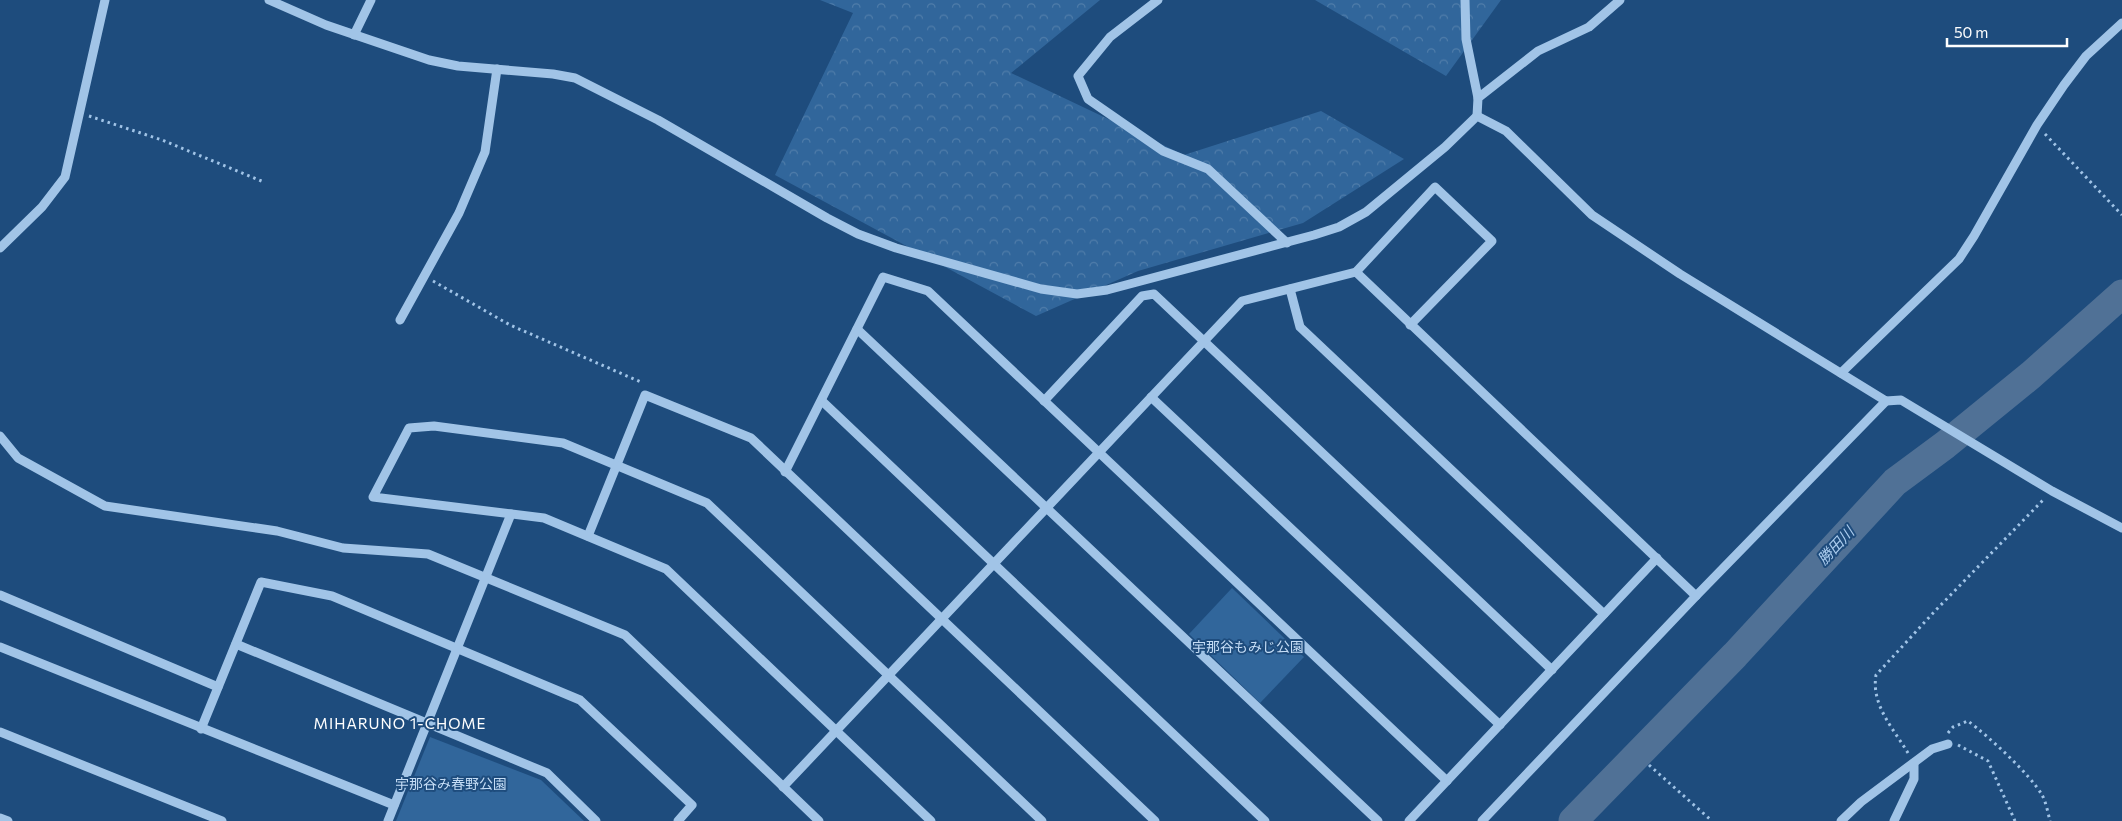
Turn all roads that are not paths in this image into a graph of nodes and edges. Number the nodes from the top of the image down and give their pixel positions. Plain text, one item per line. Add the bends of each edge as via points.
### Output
1 (105, 0) edge
2 (269, 0) edge
3 (372, 0) edge
4 (1158, 0) edge
5 (1465, 0) edge
6 (1620, 0) edge
7 (2122, 24) edge
8 (354, 35) junction
9 (497, 69) junction
10 (1478, 98) junction
11 (1477, 116) junction
12 (1287, 243) junction
13 (0, 248) edge
14 (1356, 272) junction
15 (1290, 288) junction
16 (400, 320) dead end
17 (1410, 325) junction
18 (857, 329) junction
19 (1204, 341) junction
20 (1841, 373) junction
21 (1152, 398) junction
22 (822, 401) junction
23 (1044, 401) junction
24 (1886, 401) junction
25 (0, 436) edge
26 (1099, 453) junction
27 (616, 465) junction
28 (785, 472) junction
29 (1046, 508) junction
30 (512, 514) junction
31 (2122, 528) edge
32 (588, 536) junction
33 (1656, 558) junction
34 (994, 564) junction
35 (487, 578) junction
36 (0, 595) edge
37 (1696, 596) junction
38 (1604, 614) junction
39 (942, 620) junction
40 (236, 644) junction
41 (0, 647) edge
42 (457, 649) junction
43 (1552, 670) junction
44 (889, 676) junction
45 (218, 687) junction
46 (426, 724) junction
47 (1500, 725) junction
48 (201, 728) junction
49 (0, 732) edge
50 (836, 732) junction
51 (1948, 744) road end
52 (1914, 763) junction
53 (1447, 781) junction
54 (783, 787) junction
55 (394, 805) junction
56 (0, 818) edge
57 (8, 821) edge
58 (222, 821) edge
59 (388, 821) edge
60 (596, 821) edge
61 (678, 821) edge
62 (819, 821) edge
63 (931, 821) edge
64 (1042, 821) edge
65 (1155, 821) edge
66 (1265, 821) edge
67 (1378, 821) edge
68 (1409, 821) edge
69 (1482, 821) edge
70 (1841, 821) edge
71 (1894, 821) edge

1 - 13 street via 65,177 42,206
2 - 8 street
3 - 8 street
4 - 12 street via 1110,37 1078,76 1088,99 1163,151 1208,169
5 - 10 street via 1466,39
6 - 10 street via 1589,27 1538,51
7 - 20 street via 2086,56 2036,125 1959,259
8 - 9 street via 429,60
9 - 12 street via 575,78 658,120 858,234 1041,289 1077,294 1107,290
9 - 16 street via 484,152 459,213
10 - 11 street
11 - 12 street via 1445,147 1366,212 1339,227
11 - 20 street via 1506,131 1592,215 1680,274
14 - 15 street
14 - 17 street
14 - 17 street via 1435,187 1492,241
15 - 19 street via 1242,301
15 - 38 street via 1300,328
17 - 33 street
18 - 22 street
18 - 23 street via 883,276 928,291
18 - 29 street
19 - 21 street
19 - 23 street via 1154,294 1142,296
19 - 43 street
20 - 24 street
21 - 26 street
21 - 47 street
22 - 28 street
22 - 34 street
23 - 26 street
24 - 31 street via 1901,400
24 - 37 street
25 - 35 street via 18,458 105,506 277,531 343,548 428,554
26 - 29 street
26 - 53 street
27 - 28 street via 645,395 751,438
27 - 30 street via 563,443 434,426 408,428 373,497
27 - 32 street
27 - 44 street via 707,503
28 - 39 street
29 - 34 street
29 - 67 street
30 - 32 street via 544,518
30 - 35 street
32 - 50 street via 666,569
33 - 37 street
33 - 38 street
34 - 39 street
34 - 66 street
35 - 42 street
35 - 54 street via 625,634
36 - 45 street
37 - 69 street
38 - 43 street
39 - 44 street
39 - 65 street
40 - 42 street via 261,582 332,596
40 - 45 street
40 - 46 street
41 - 48 street
42 - 46 street
42 - 61 street via 580,700 692,805
43 - 47 street
44 - 50 street
44 - 64 street
45 - 48 street
46 - 55 street
46 - 60 street via 547,774
47 - 53 street
48 - 55 street
49 - 58 street
50 - 54 street
50 - 63 street
51 - 52 street
52 - 70 street
52 - 71 street via 1914,779
53 - 68 street
54 - 62 street
55 - 59 street
56 - 57 street

